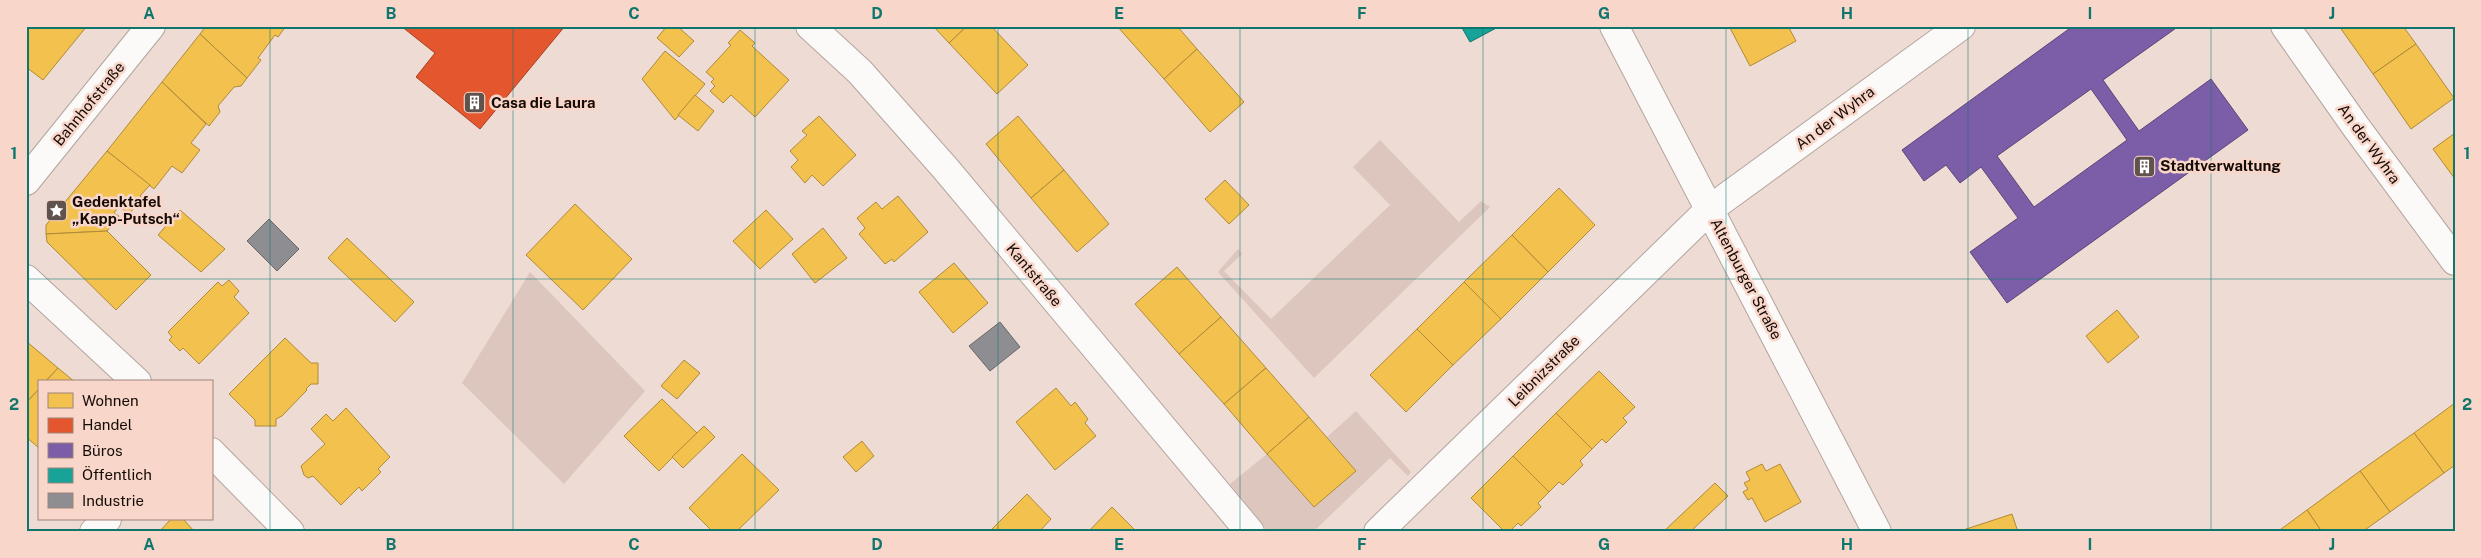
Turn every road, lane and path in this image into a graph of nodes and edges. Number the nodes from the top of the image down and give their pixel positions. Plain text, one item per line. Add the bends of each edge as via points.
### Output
1 (151, 26) edge
2 (810, 26) edge
3 (1614, 26) edge
4 (1961, 26) edge
5 (2285, 26) edge
6 (26, 181) edge
7 (1710, 209) junction
8 (2455, 261) edge
9 (26, 279) edge
10 (135, 380) edge
11 (212, 453) edge
12 (106, 520) edge
13 (94, 532) edge
14 (290, 532) edge
15 (1250, 532) edge
16 (1378, 532) edge
17 (1877, 532) edge

1 - 6 street, Bahnhofstraße
2 - 15 street, Kantstraße via 860,72 944,168
3 - 7 street, Altenburger Straße
4 - 7 street, An der Wyhra
5 - 8 street, An der Wyhra
7 - 16 street, Leibnizstraße
7 - 17 street, Altenburger Straße
9 - 10 street
11 - 14 street
12 - 13 street

